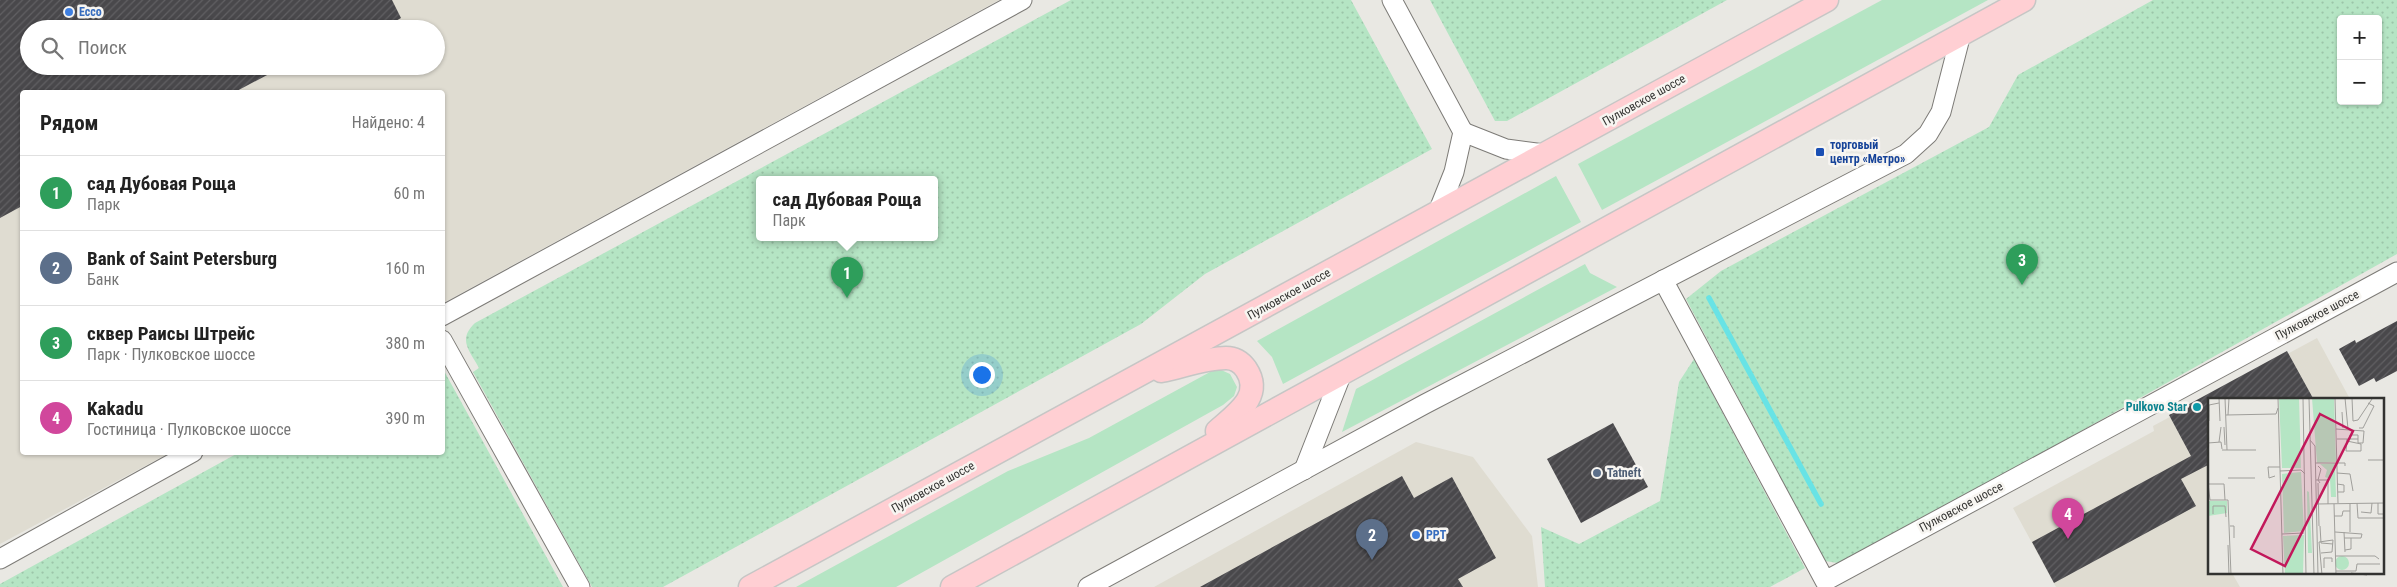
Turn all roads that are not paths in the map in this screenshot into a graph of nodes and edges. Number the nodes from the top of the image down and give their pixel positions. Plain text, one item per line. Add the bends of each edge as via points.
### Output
1 (1022, 0) edge
2 (1392, 0) edge
3 (1827, 0) edge
4 (2024, 0) edge
5 (1961, 34) junction
6 (1463, 132) junction
7 (1544, 154) junction
8 (1438, 212) junction
9 (2397, 272) edge
10 (1663, 280) junction
11 (445, 314) edge
12 (445, 345) edge
13 (1342, 373) junction
14 (1140, 375) junction
15 (1198, 452) junction
16 (189, 455) edge
17 (1304, 470) junction
18 (0, 559) edge
19 (1094, 586) edge
20 (580, 587) edge
21 (750, 587) edge
22 (952, 587) edge

1 - 11 street
2 - 6 street
3 - 7 main road, Пулковское шоссе
4 - 5 main road
5 - 10 street via 1941,112 1928,134 1906,154
5 - 13 main road
6 - 7 street via 1506,149
6 - 8 street via 1454,172
7 - 8 main road, Пулковское шоссе
8 - 14 main road, Пулковское шоссе
9 - 10 street, Пулковское шоссе via 1825,581
10 - 17 street
12 - 20 street
13 - 15 main road
13 - 17 street
14 - 15 main road via 1227,358 1244,367 1253,384 1250,400
14 - 21 main road, Пулковское шоссе
15 - 22 main road
16 - 18 street
17 - 19 street

